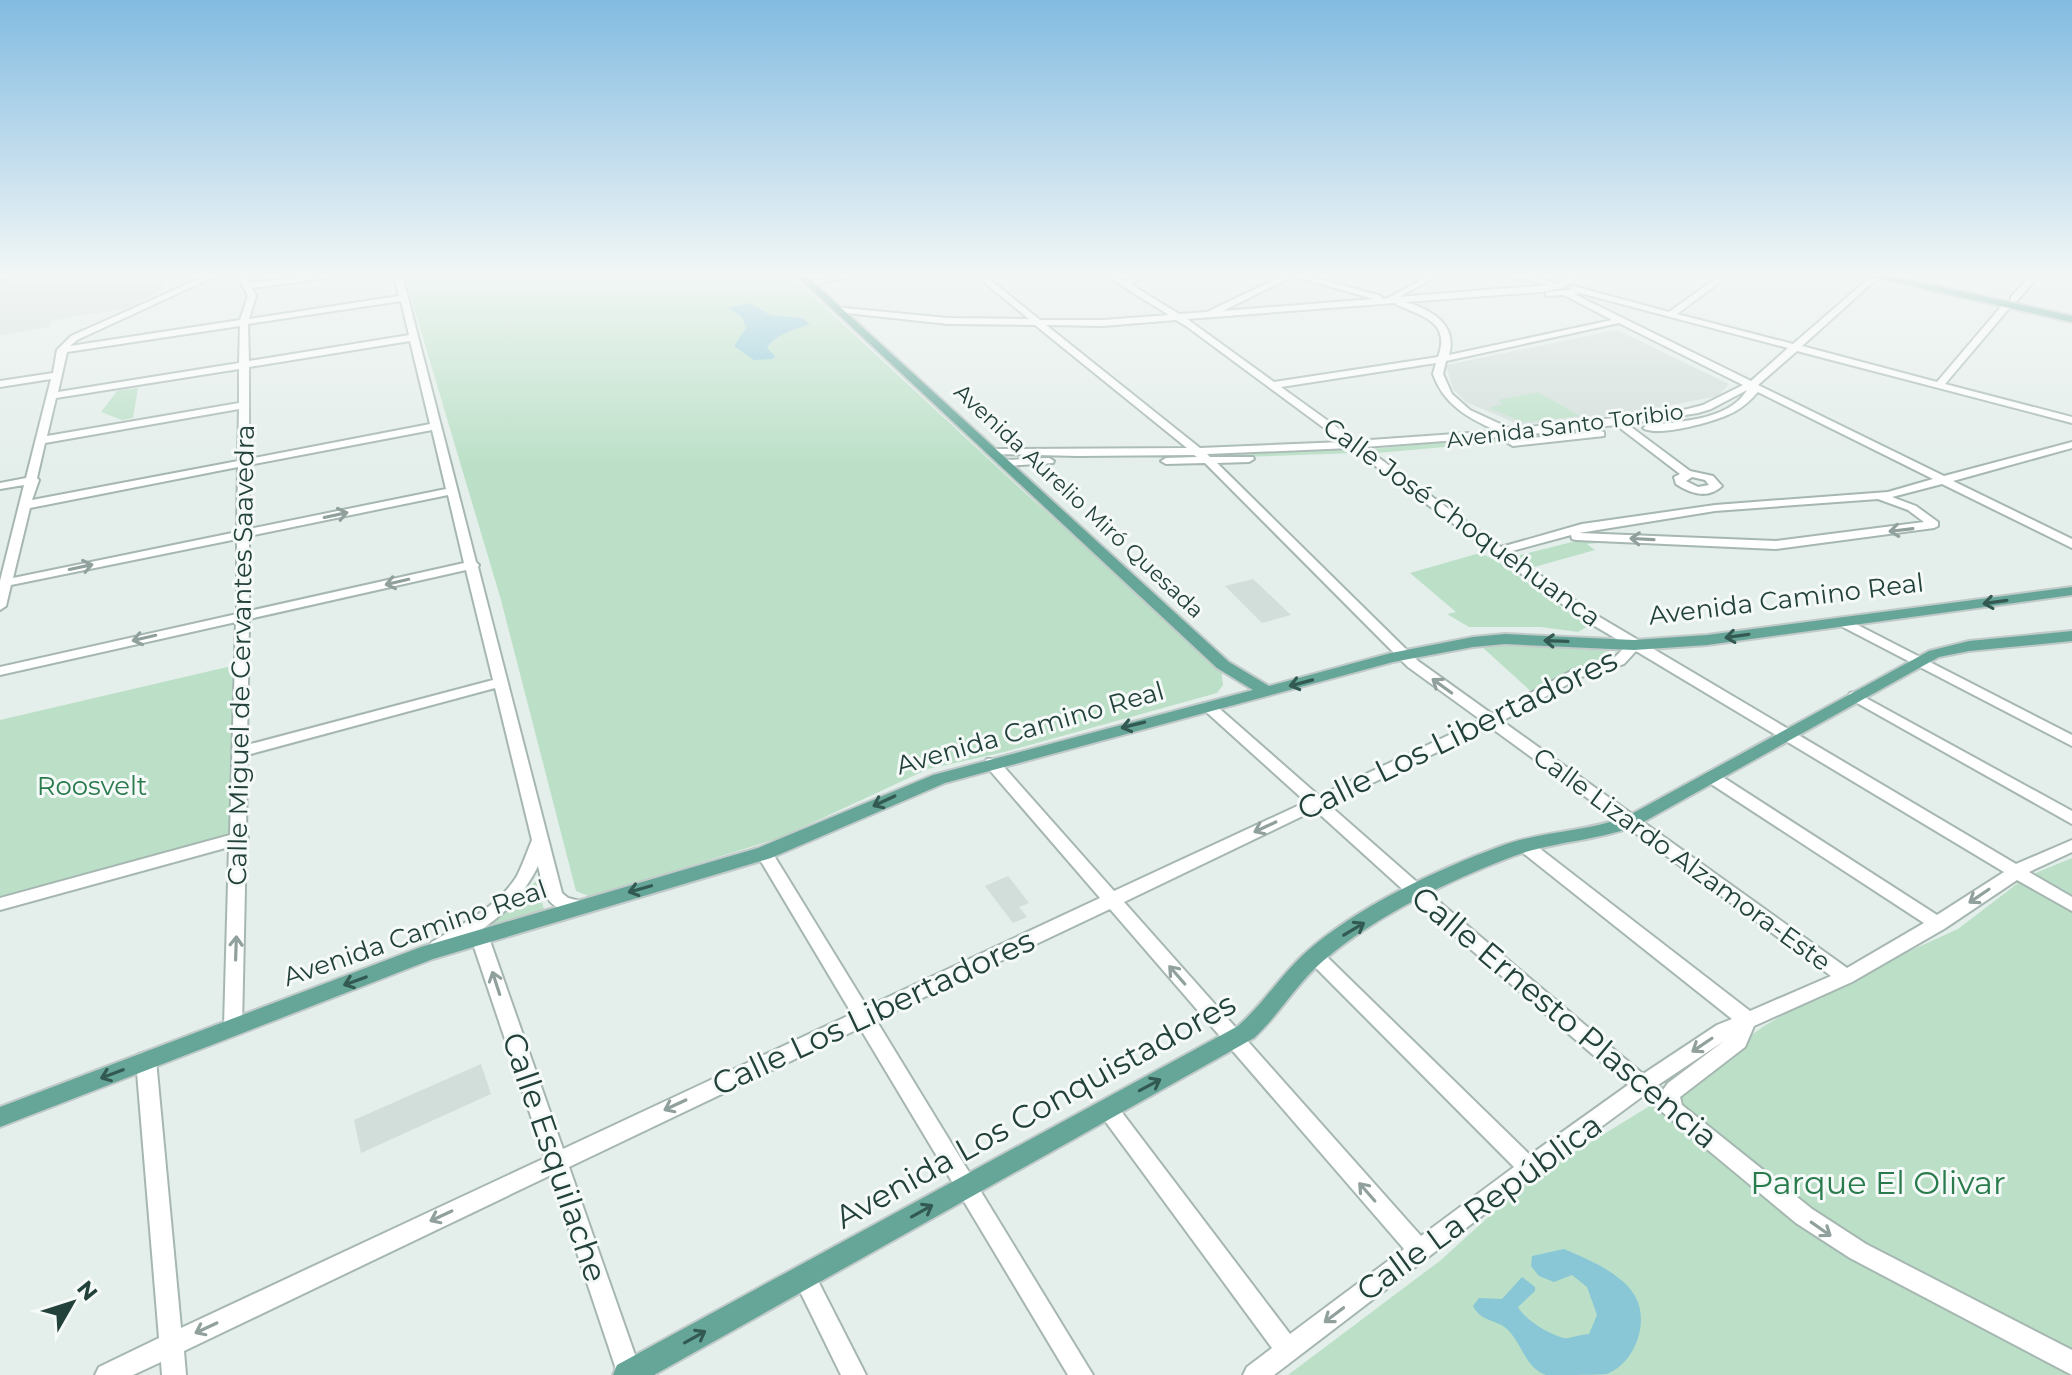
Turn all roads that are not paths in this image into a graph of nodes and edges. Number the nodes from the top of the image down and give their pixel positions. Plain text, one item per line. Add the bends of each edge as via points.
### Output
1 (74, 338) edge
2 (139, 338) edge
3 (244, 338) edge
4 (408, 338) edge
5 (415, 338) edge
6 (870, 338) edge
7 (1056, 338) edge
8 (1208, 338) edge
9 (1445, 338) edge
10 (1539, 338) edge
11 (1652, 338) edge
12 (1758, 338) edge
13 (1806, 338) edge
14 (1980, 338) edge
15 (1447, 345) junction
16 (1795, 348) junction
17 (62, 350) junction
18 (1475, 352) junction
19 (1441, 359) junction
20 (244, 365) junction
21 (56, 375) junction
22 (0, 384) edge
23 (1273, 385) junction
24 (1939, 385) junction
25 (1750, 387) junction
26 (53, 396) junction
27 (1721, 401) junction
28 (244, 405) junction
29 (1737, 406) junction
30 (2072, 420) edge
31 (1618, 422) junction
32 (434, 426) junction
33 (1630, 430) junction
34 (1513, 434) junction
35 (43, 440) junction
36 (1523, 442) junction
37 (2072, 445) edge
38 (1197, 451) junction
39 (1362, 451) junction
40 (995, 452) junction
41 (1041, 457) junction
42 (1209, 461) junction
43 (243, 463) junction
44 (1006, 463) junction
45 (1687, 474) junction
46 (33, 480) junction
47 (1947, 483) junction
48 (0, 486) edge
49 (1715, 488) junction
50 (1694, 489) junction
51 (452, 491) junction
52 (1871, 497) junction
53 (26, 505) junction
54 (1740, 505) junction
55 (1715, 508) junction
56 (1912, 508) junction
57 (1596, 532) junction
58 (242, 534) junction
59 (16, 544) junction
60 (2072, 544) edge
61 (0, 547) edge
62 (1501, 553) junction
63 (473, 565) junction
64 (5, 583) junction
65 (2072, 591) edge
66 (0, 606) edge
67 (243, 616) junction
68 (1844, 622) junction
69 (2072, 636) edge
70 (1634, 645) junction
71 (1403, 655) junction
72 (1918, 661) junction
73 (1223, 665) junction
74 (0, 671) edge
75 (502, 682) junction
76 (1268, 692) junction
77 (1855, 696) junction
78 (1216, 704) junction
79 (1490, 721) junction
80 (1786, 736) junction
81 (2072, 741) edge
82 (240, 752) junction
83 (992, 763) junction
84 (1713, 778) junction
85 (1315, 803) junction
86 (2072, 818) edge
87 (1632, 821) junction
88 (240, 838) junction
89 (539, 842) junction
90 (1524, 845) junction
91 (2072, 846) edge
92 (764, 853) junction
93 (2015, 872) junction
94 (1418, 893) junction
95 (1114, 899) junction
96 (0, 904) edge
97 (2072, 905) edge
98 (578, 907) junction
99 (1938, 924) junction
100 (480, 938) junction
101 (428, 953) junction
102 (1315, 956) junction
103 (1846, 977) junction
104 (864, 1015) junction
105 (1747, 1020) junction
106 (233, 1026) junction
107 (1234, 1040) junction
108 (146, 1060) junction
109 (1643, 1085) junction
110 (1107, 1108) junction
111 (1673, 1109) junction
112 (0, 1117) edge
113 (555, 1162) junction
114 (1529, 1168) junction
115 (967, 1186) junction
116 (1419, 1250) junction
117 (804, 1277) junction
118 (171, 1344) junction
119 (1288, 1350) junction
120 (2072, 1365) edge
121 (629, 1374) edge
122 (107, 1375) edge
123 (174, 1375) edge
124 (854, 1375) edge
125 (1081, 1375) edge
126 (1255, 1375) edge
127 (2065, 1375) edge

1 - 17 street
2 - 17 street
3 - 20 street, Calle Miguel de Cervantes Saavedra
4 - 20 street
5 - 32 street
6 - 40 main road, Avenida Aurelio Miró Quesada
7 - 38 street, Calle Lizardo Alzamora-Este
8 - 23 street, Calle José Choquehuanca
9 - 15 street
10 - 18 street
11 - 25 street
12 - 16 street
13 - 16 street
14 - 24 street
15 - 18 street
15 - 19 street
16 - 24 street
16 - 25 street
17 - 21 street
18 - 19 street
19 - 23 street
19 - 34 street via 1438,374 1450,399
20 - 26 street
20 - 28 street, Calle Miguel de Cervantes Saavedra
21 - 22 street
21 - 26 street
23 - 39 street, Calle José Choquehuanca
24 - 30 street
25 - 27 street, Avenida Santo Toribio
25 - 29 street via 1752,394
25 - 47 street
26 - 35 street
27 - 29 street
27 - 31 street, Avenida Santo Toribio via 1687,413
28 - 35 street
28 - 43 street, Calle Miguel de Cervantes Saavedra
29 - 33 street, Avenida Santo Toribio via 1699,421
31 - 33 street
31 - 34 street, Avenida Santo Toribio
32 - 43 street
32 - 51 street
33 - 36 street, Avenida Santo Toribio
33 - 45 street
34 - 36 street
34 - 39 street, Avenida Santo Toribio
35 - 46 street
36 - 39 street, Avenida Santo Toribio
37 - 47 street
38 - 39 street, Avenida Santo Toribio
38 - 41 street, Avenida Santo Toribio
38 - 42 street, Calle Lizardo Alzamora-Este
39 - 42 street, Avenida Santo Toribio
39 - 62 street, Calle José Choquehuanca
40 - 41 street, Avenida Santo Toribio
40 - 44 main road, Avenida Aurelio Miró Quesada
41 - 42 street, Avenida Santo Toribio
41 - 44 street, Avenida Santo Toribio
42 - 71 street, Calle Lizardo Alzamora-Este
43 - 53 street
43 - 58 street, Calle Miguel de Cervantes Saavedra
44 - 73 main road, Avenida Aurelio Miró Quesada
45 - 49 street via 1709,478
45 - 50 street via 1679,479
46 - 48 street
46 - 53 street
47 - 52 street
47 - 56 street via 1911,498 1907,502
47 - 60 street
49 - 50 street
49 - 54 street
50 - 55 street
58 -> 51 street
51 - 63 street
52 - 54 street
52 - 56 street
53 - 59 street
54 - 55 street
55 - 57 street
56 -> 57 street via 1934,524 1776,545
57 - 62 street
64 -> 58 street
58 - 67 street, Calle Miguel de Cervantes Saavedra
59 - 61 street
59 - 64 street
62 - 70 street, Calle José Choquehuanca
63 -> 67 street
63 - 75 street
64 - 66 street
65 -> 68 main road, Avenida Camino Real
67 -> 74 street
67 - 82 street, Calle Miguel de Cervantes Saavedra
68 -> 70 main road, Avenida Camino Real
68 - 72 street
69 - 72 main road, Avenida Los Conquistadores via 1969,646
70 -> 71 main road, Avenida Camino Real via 1505,639
70 - 79 street, Calle Los Libertadores via 1619,661 1576,674
70 - 80 street, Calle José Choquehuanca
71 -> 76 main road, Avenida Camino Real
79 -> 71 street, Calle Lizardo Alzamora-Este
72 - 77 main road, Avenida Los Conquistadores
72 - 81 street
73 - 76 main road, Avenida Aurelio Miró Quesada
73 - 78 main road via 1229,683
75 - 82 street
75 - 89 street
76 - 78 main road, Avenida Camino Real
77 - 80 main road, Avenida Los Conquistadores
77 - 86 street
78 -> 83 main road, Avenida Camino Real
78 - 85 street, Calle Ernesto Plascencia
79 - 85 street, Calle Los Libertadores
79 - 87 street, Calle Lizardo Alzamora-Este
80 - 84 main road, Avenida Los Conquistadores
80 - 93 street, Calle José Choquehuanca
82 - 88 street, Calle Miguel de Cervantes Saavedra
83 -> 92 main road, Avenida Camino Real via 913,788
83 - 95 street
84 - 87 main road, Avenida Los Conquistadores
84 - 99 street
85 - 94 street, Calle Ernesto Plascencia
85 -> 95 street, Calle Los Libertadores
87 - 90 main road, Avenida Los Conquistadores via 1601,833
87 - 103 street, Calle Lizardo Alzamora-Este
88 - 96 street
106 -> 88 street, Calle Miguel de Cervantes Saavedra
89 - 98 street via 554,896
89 - 101 street via 528,876 515,894
90 - 94 main road, Avenida Los Conquistadores
90 - 105 street
91 - 93 street, Calle La República
92 -> 98 main road, Avenida Camino Real
92 - 104 street
93 - 97 street, Calle José Choquehuanca
93 -> 99 street, Calle La República
102 -> 94 main road, Avenida Los Conquistadores
94 - 109 street, Calle Ernesto Plascencia
95 - 104 street, Calle Los Libertadores
107 -> 95 street
98 - 100 main road, Avenida Camino Real
99 - 103 street, Calle La República
100 - 101 main road, Avenida Camino Real
113 -> 100 street, Calle Esquilache
101 -> 106 main road, Avenida Camino Real
102 - 107 main road, Avenida Los Conquistadores via 1262,1020
102 - 114 street
103 - 105 street, Calle La República
104 -> 113 street, Calle Los Libertadores
104 - 115 street
105 -> 109 street, Calle La República
105 - 111 street via 1738,1041 1675,1089 1670,1096
106 - 108 main road, Avenida Camino Real
110 -> 107 main road, Avenida Los Conquistadores
116 -> 107 street
108 -> 112 main road, Avenida Camino Real
108 - 118 street
109 - 111 street, Calle Ernesto Plascencia
109 - 114 street, Calle La República
110 - 115 main road, Avenida Los Conquistadores
110 - 119 street
111 -> 120 street, Calle Ernesto Plascencia via 1831,1236
113 -> 118 street, Calle Los Libertadores
113 - 121 street, Calle Esquilache
114 - 116 street, Calle La República
117 -> 115 main road, Avenida Los Conquistadores
115 - 125 street
116 -> 119 street, Calle La República
121 -> 117 main road, Avenida Los Conquistadores
117 - 124 street
118 - 122 street, Calle Los Libertadores
118 - 123 street
119 - 126 street, Calle La República
120 - 127 street

